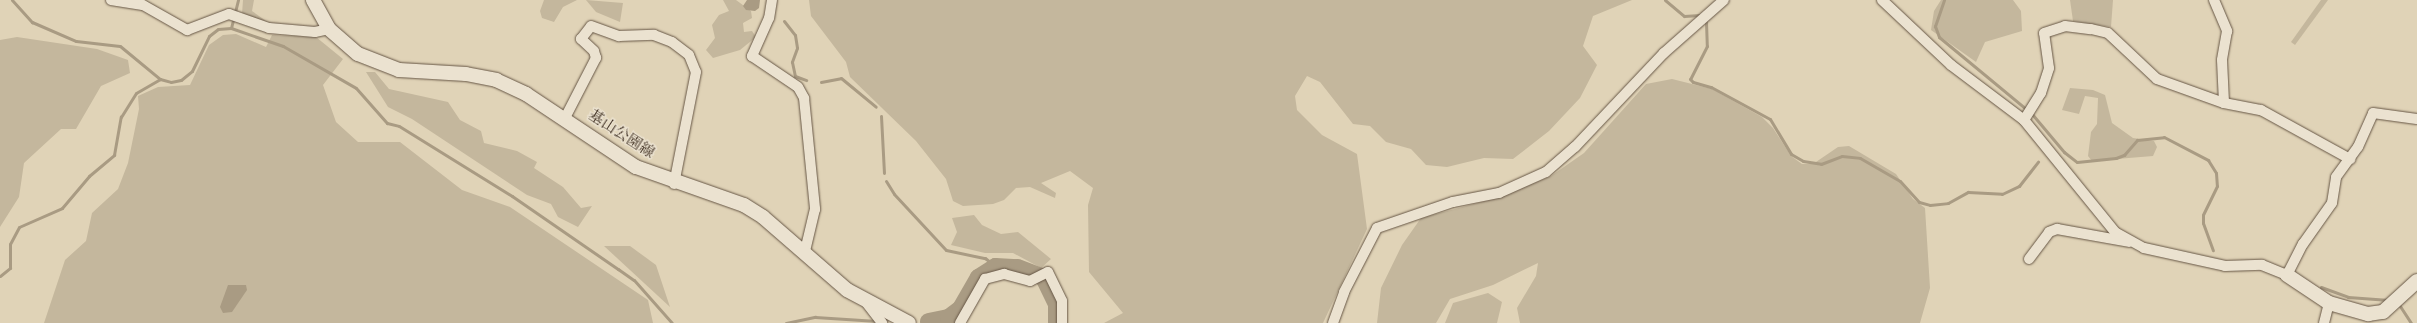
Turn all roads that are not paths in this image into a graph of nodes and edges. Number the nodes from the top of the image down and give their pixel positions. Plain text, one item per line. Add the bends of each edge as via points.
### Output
1 (111, 0) edge
2 (314, 0) edge
3 (772, 0) edge
4 (1724, 0) edge
5 (2214, 0) edge
6 (1886, 1) edge
7 (329, 29) junction
8 (2224, 103) junction
9 (2028, 115) junction
10 (565, 118) junction
11 (2417, 118) edge
12 (2350, 160) junction
13 (674, 184) junction
14 (2129, 242) junction
15 (804, 255) junction
16 (2029, 260) dead end
17 (2286, 275) junction
18 (2417, 281) edge
19 (864, 300) junction
20 (2329, 304) junction
21 (882, 323) edge
22 (909, 323) edge
23 (960, 323) edge
24 (1062, 323) edge
25 (1333, 323) edge
26 (2324, 323) edge

1 - 7 street via 143,4 187,30 204,26 219,15 240,17 269,28 315,32
2 - 7 main road, 基山公園線
3 - 15 street via 769,18 752,56 798,87 804,98 815,209
4 - 25 street via 1664,53 1575,146 1546,172 1499,193 1453,202 1377,228 1365,246
5 - 8 street via 2227,31 2222,60
6 - 9 street via 1951,65
7 - 10 main road, 基山公園線 via 340,42 378,64 496,80
8 - 9 street via 2157,78 2108,33 2064,26 2044,33 2049,68
8 - 12 street via 2260,110
9 - 14 street via 2069,180 2115,232
10 - 13 main road, 基山公園線 via 636,168
10 - 13 street via 596,58 594,51 581,39 591,26 619,36 654,35 672,42 689,55 696,72
11 - 12 street via 2374,113
12 - 17 street via 2336,177 2332,203 2303,244
13 - 15 main road, 基山公園線 via 744,205 763,217
14 - 16 street via 2057,228 2049,232
14 - 17 street via 2225,266 2262,265
15 - 19 main road, 基山公園線
17 - 20 main road
18 - 20 main road via 2384,312 2368,314
19 - 21 street
19 - 22 main road, 基山公園線
20 - 26 street
23 - 24 street via 985,279 1004,274 1036,280 1048,272 1062,301

